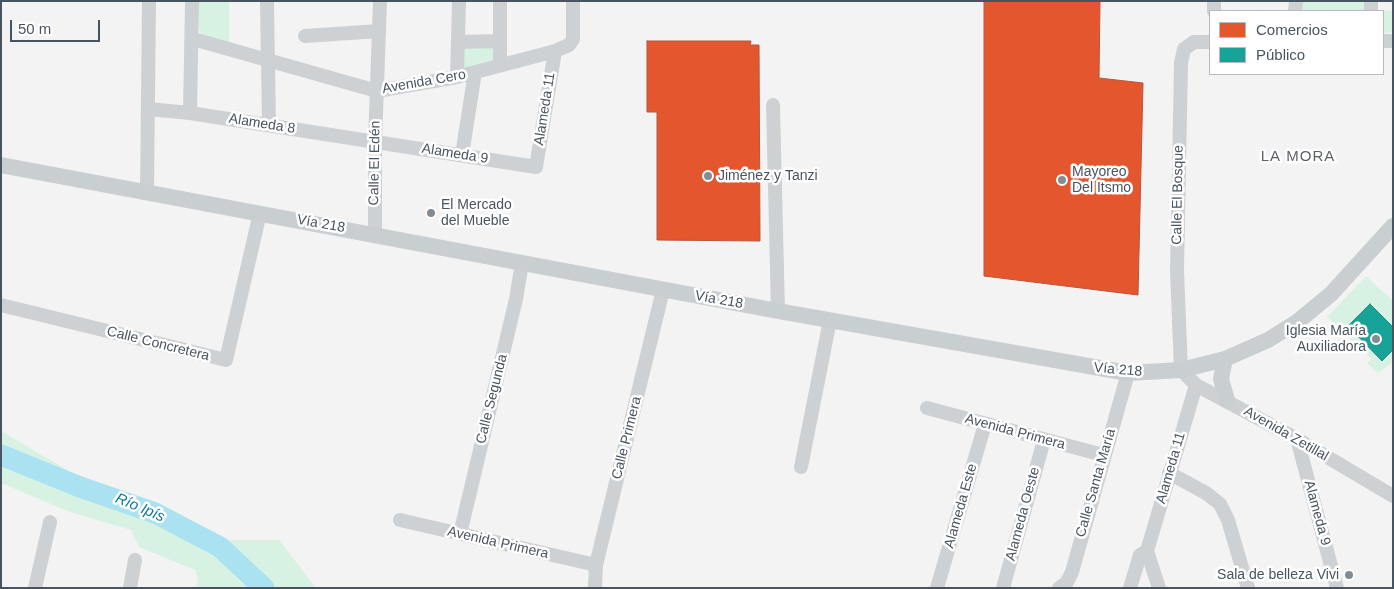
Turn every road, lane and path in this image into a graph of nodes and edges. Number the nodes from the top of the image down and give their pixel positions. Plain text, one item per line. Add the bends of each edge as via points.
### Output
1 (149, 1) edge
2 (192, 1) edge
3 (266, 1) edge
4 (380, 1) edge
5 (459, 1) edge
6 (500, 1) edge
7 (573, 1) edge
8 (379, 31) junction
9 (305, 36) dead end
10 (193, 39) junction
11 (500, 41) junction
12 (458, 42) junction
13 (1209, 42) edge
14 (555, 51) junction
15 (268, 62) junction
16 (500, 65) junction
17 (475, 72) junction
18 (457, 77) junction
19 (377, 91) junction
20 (773, 105) dead end
21 (148, 109) junction
22 (190, 113) junction
23 (269, 125) junction
24 (375, 142) junction
25 (462, 155) junction
26 (1, 165) edge
27 (536, 167) joint
28 (148, 192) junction
29 (260, 213) junction
30 (1393, 226) edge
31 (375, 234) junction
32 (522, 263) junction
33 (663, 290) junction
34 (1, 305) edge
35 (778, 311) junction
36 (830, 320) junction
37 (1225, 359) junction
38 (1181, 370) junction
39 (1128, 373) junction
40 (1196, 385) junction
41 (1227, 400) junction
42 (928, 408) dead end
43 (984, 424) junction
44 (1296, 439) junction
45 (1044, 440) junction
46 (1103, 455) junction
47 (800, 467) dead end
48 (1169, 473) junction
49 (1393, 496) edge
50 (400, 520) dead end
51 (50, 522) dead end
52 (460, 534) junction
53 (1147, 551) junction
54 (135, 560) dead end
55 (596, 565) junction
56 (36, 588) edge
57 (130, 588) edge
58 (595, 588) edge
59 (937, 588) edge
60 (1003, 588) edge
61 (1059, 588) edge
62 (1130, 588) edge
63 (1159, 588) edge
64 (1248, 588) edge
65 (1337, 588) edge

1 - 21 street
2 - 10 street
3 - 15 street
4 - 8 street, Calle El Edén
5 - 12 street
6 - 11 street
7 - 14 street, Avenida Cero via 573,39 569,45
8 - 9 street
8 - 19 street, Calle El Edén
10 - 15 street, Avenida Cero
10 - 22 street
11 - 12 street
11 - 16 street
12 - 18 street
13 - 38 street, Calle El Bosque via 1194,42 1184,49 1181,63 1177,271
14 - 16 street, Avenida Cero
14 - 27 street, Alameda 11
15 - 19 street, Avenida Cero
15 - 23 street
16 - 17 street, Avenida Cero
17 - 18 street, Avenida Cero
17 - 25 street
18 - 19 street, Avenida Cero
19 - 24 street, Calle El Edén
20 - 35 street
21 - 22 street, Alameda 8
21 - 28 street
22 - 23 street, Alameda 8
23 - 24 street, Alameda 8
24 - 25 street, Alameda 9
24 - 31 street, Calle El Edén
25 - 27 street, Alameda 9
26 - 28 main road, Vía 218
28 - 29 main road, Vía 218
29 - 31 main road, Vía 218
29 - 34 street, Calle Concretera via 226,360
30 - 37 main road, Vía 218 via 1331,294 1297,322 1268,340
31 - 32 main road, Vía 218
32 - 33 main road, Vía 218
32 - 52 street, Calle Segunda
33 - 35 main road, Vía 218
33 - 55 street, Calle Primera
35 - 36 main road, Vía 218
36 - 39 main road, Vía 218
36 - 47 street
37 - 38 main road, Vía 218
37 - 41 main road via 1221,379
38 - 39 main road, Vía 218
38 - 40 street, Avenida Zetillal
39 - 46 street, Calle Santa María
40 - 41 street, Avenida Zetillal
40 - 48 street, Alameda 11
41 - 44 street, Avenida Zetillal
42 - 43 street, Avenida Primera
43 - 45 street, Avenida Primera
43 - 59 street, Alameda Este
44 - 49 street, Avenida Zetillal
44 - 65 street, Alameda 9
45 - 46 street, Avenida Primera
45 - 60 street, Alameda Oeste
46 - 61 street, Calle Santa María via 1072,572
48 - 53 street, Alameda 11
48 - 64 street via 1220,504 1228,520
50 - 52 street, Avenida Primera
51 - 56 street
52 - 55 street, Avenida Primera
53 - 62 street, Alameda 11 via 1140,555
53 - 63 street
54 - 57 street
55 - 58 street, Calle Primera

